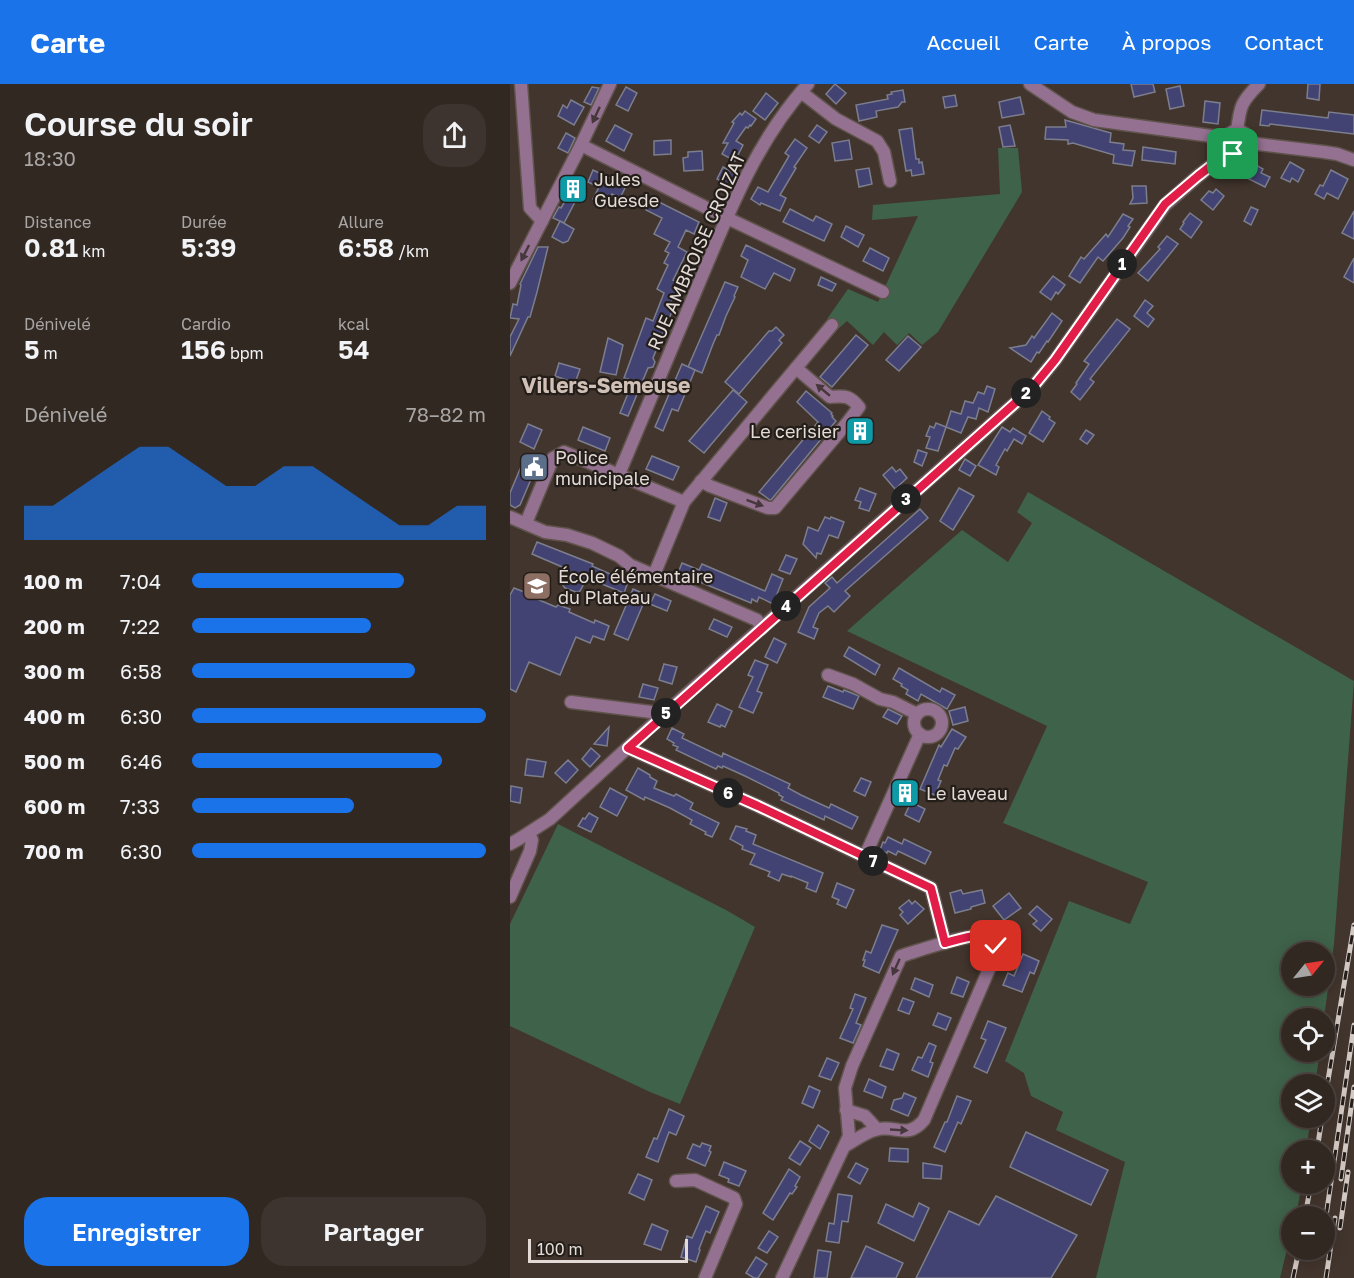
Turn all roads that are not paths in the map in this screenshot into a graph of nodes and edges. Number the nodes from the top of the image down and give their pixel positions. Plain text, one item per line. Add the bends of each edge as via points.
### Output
1 (521, 84) edge
2 (610, 84) edge
3 (1030, 84) edge
4 (1259, 84) edge
5 (805, 88) edge
6 (1232, 134) junction
7 (1249, 143) junction
8 (581, 145) junction
9 (1229, 152) junction
10 (1354, 160) edge
11 (890, 181) dead end
12 (727, 218) junction
13 (542, 221) junction
14 (510, 284) edge
15 (883, 292) dead end
16 (832, 325) dead end
17 (796, 368) junction
18 (619, 474) junction
19 (701, 481) junction
20 (684, 502) junction
21 (510, 517) edge
22 (526, 523) junction
23 (654, 575) junction
24 (762, 628) junction
25 (828, 675) dead end
26 (571, 702) dead end
27 (917, 714) junction
28 (661, 717) junction
29 (920, 734) junction
30 (628, 748) junction
31 (529, 833) junction
32 (510, 844) edge
33 (865, 856) junction
34 (510, 897) edge
35 (945, 943) junction
36 (846, 1110) junction
37 (877, 1129) junction
38 (845, 1146) junction
39 (676, 1181) dead end
40 (705, 1278) edge
41 (782, 1278) edge

1 - 13 street via 530,208
2 -> 8 street
3 - 6 street via 1072,112 1094,120
4 - 6 street via 1242,103
5 - 11 street via 836,119 876,141 884,152
5 - 12 street, RUE AMBROISE CROIZAT via 763,144
6 - 7 street via 1244,133
6 - 9 street via 1226,145
7 - 9 street via 1244,153
7 - 10 street via 1338,154
8 - 12 street
8 - 13 street
9 - 24 street via 1165,204 1032,388
12 - 15 street
12 - 18 street, RUE AMBROISE CROIZAT
13 -> 14 street
16 - 17 street
17 - 19 street
19 -> 17 street via 775,508 847,423 859,407 853,400 831,397
18 - 20 street
18 - 22 street via 564,452 553,458
19 - 20 street
20 - 23 street
21 - 22 street
22 - 23 street via 545,532 592,543
23 - 24 street via 757,620
24 - 28 street
25 - 27 street
26 - 28 street via 651,712
27 - 29 street via 914,727
27 - 29 street via 934,711 941,722 933,736
28 - 30 street
29 - 33 street
30 - 31 street via 550,819
30 - 33 street
31 - 32 street
31 - 34 street via 530,851
33 - 35 street via 931,888
35 -> 36 street via 901,956 848,1077
37 -> 35 street via 912,1130 924,1120 996,953 993,940 981,935
36 - 37 street via 865,1116
36 - 38 street via 849,1136
37 - 38 street
38 - 41 street
39 - 40 street via 695,1180 734,1198 736,1204

